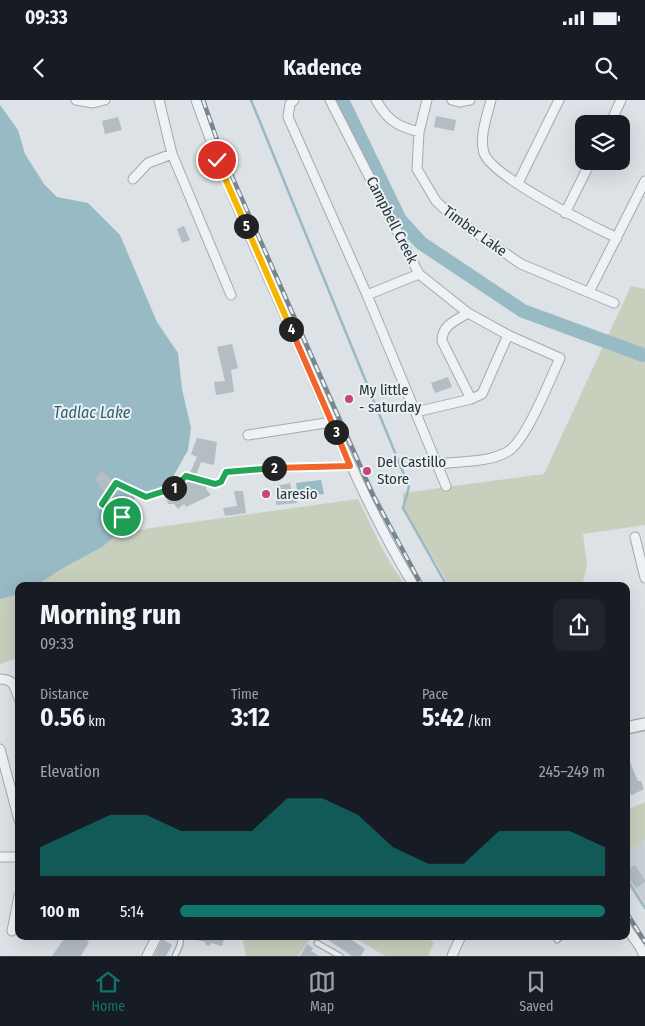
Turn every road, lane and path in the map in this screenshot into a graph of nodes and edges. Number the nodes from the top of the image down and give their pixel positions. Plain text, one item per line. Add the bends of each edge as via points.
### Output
1 (76, 100) edge
2 (105, 100) edge
3 (159, 100) edge
4 (196, 100) edge
5 (294, 100) edge
6 (330, 100) edge
7 (376, 100) edge
8 (427, 100) edge
9 (452, 100) edge
10 (470, 100) edge
11 (491, 100) edge
12 (559, 100) edge
13 (621, 100) edge
14 (614, 115) edge
15 (419, 132) junction
16 (172, 154) junction
17 (586, 170) edge
18 (133, 179) dead end
19 (645, 181) edge
20 (518, 182) junction
21 (565, 213) junction
22 (616, 238) junction
23 (418, 274) junction
24 (589, 292) junction
25 (231, 295) dead end
26 (367, 295) junction
27 (614, 303) dead end
28 (468, 313) junction
29 (508, 335) junction
30 (471, 399) junction
31 (416, 412) junction
32 (332, 422) junction
33 (248, 435) dead end
34 (437, 464) junction
35 (350, 466) junction
36 (226, 472) joint
37 (446, 486) dead end
38 (122, 517) dead end
39 (635, 537) dead end
40 (645, 578) edge
41 (411, 582) edge
42 (0, 679) edge
43 (15, 686) edge
44 (645, 724) edge
45 (630, 726) edge
46 (0, 749) edge
47 (4, 776) edge
48 (15, 808) edge
49 (0, 857) edge
50 (15, 857) edge
51 (15, 916) edge
52 (12, 931) dead end
53 (630, 933) edge
54 (156, 940) edge
55 (181, 940) edge
56 (459, 940) edge
57 (317, 943) dead end
58 (147, 956) edge
59 (175, 956) edge
60 (340, 956) edge
61 (452, 956) edge
62 (644, 956) edge

1 - 2 street via 94,103
3 - 16 street
4 - 32 street via 217,160
5 - 26 street via 288,117
6 - 23 street, Campbell Creek
7 - 15 street via 398,126
8 - 15 street, Timber Lake
9 - 10 street
11 - 20 street via 484,130 484,154 493,166
12 - 20 street
13 - 14 street
15 - 24 street, Timber Lake via 417,169 436,202 521,264
16 - 18 street via 148,163
16 - 25 street
17 - 21 street
19 - 22 street
20 - 21 street
21 - 22 street
22 - 24 street
23 - 26 street
23 - 28 street, Campbell Creek
24 - 27 street, Timber Lake
26 - 31 street
28 - 29 street, Campbell Creek
28 - 30 street via 448,325 442,333 442,341
29 - 30 street via 482,394
29 - 34 street, Campbell Creek via 560,358 535,414 507,452 490,458
30 - 31 street
31 - 34 street
32 - 33 street
32 - 35 street
34 - 37 street
35 - 36 lane
35 - 41 street via 393,554
36 - 38 path via 221,482 215,484 186,476 171,490 146,497 116,483 102,504
39 - 40 street
42 - 43 street via 8,679
44 - 45 street
46 - 47 street
47 - 48 street
49 - 50 street
51 - 52 street
53 - 62 street
54 - 58 street
55 - 59 lane
56 - 61 street
57 - 60 lane

